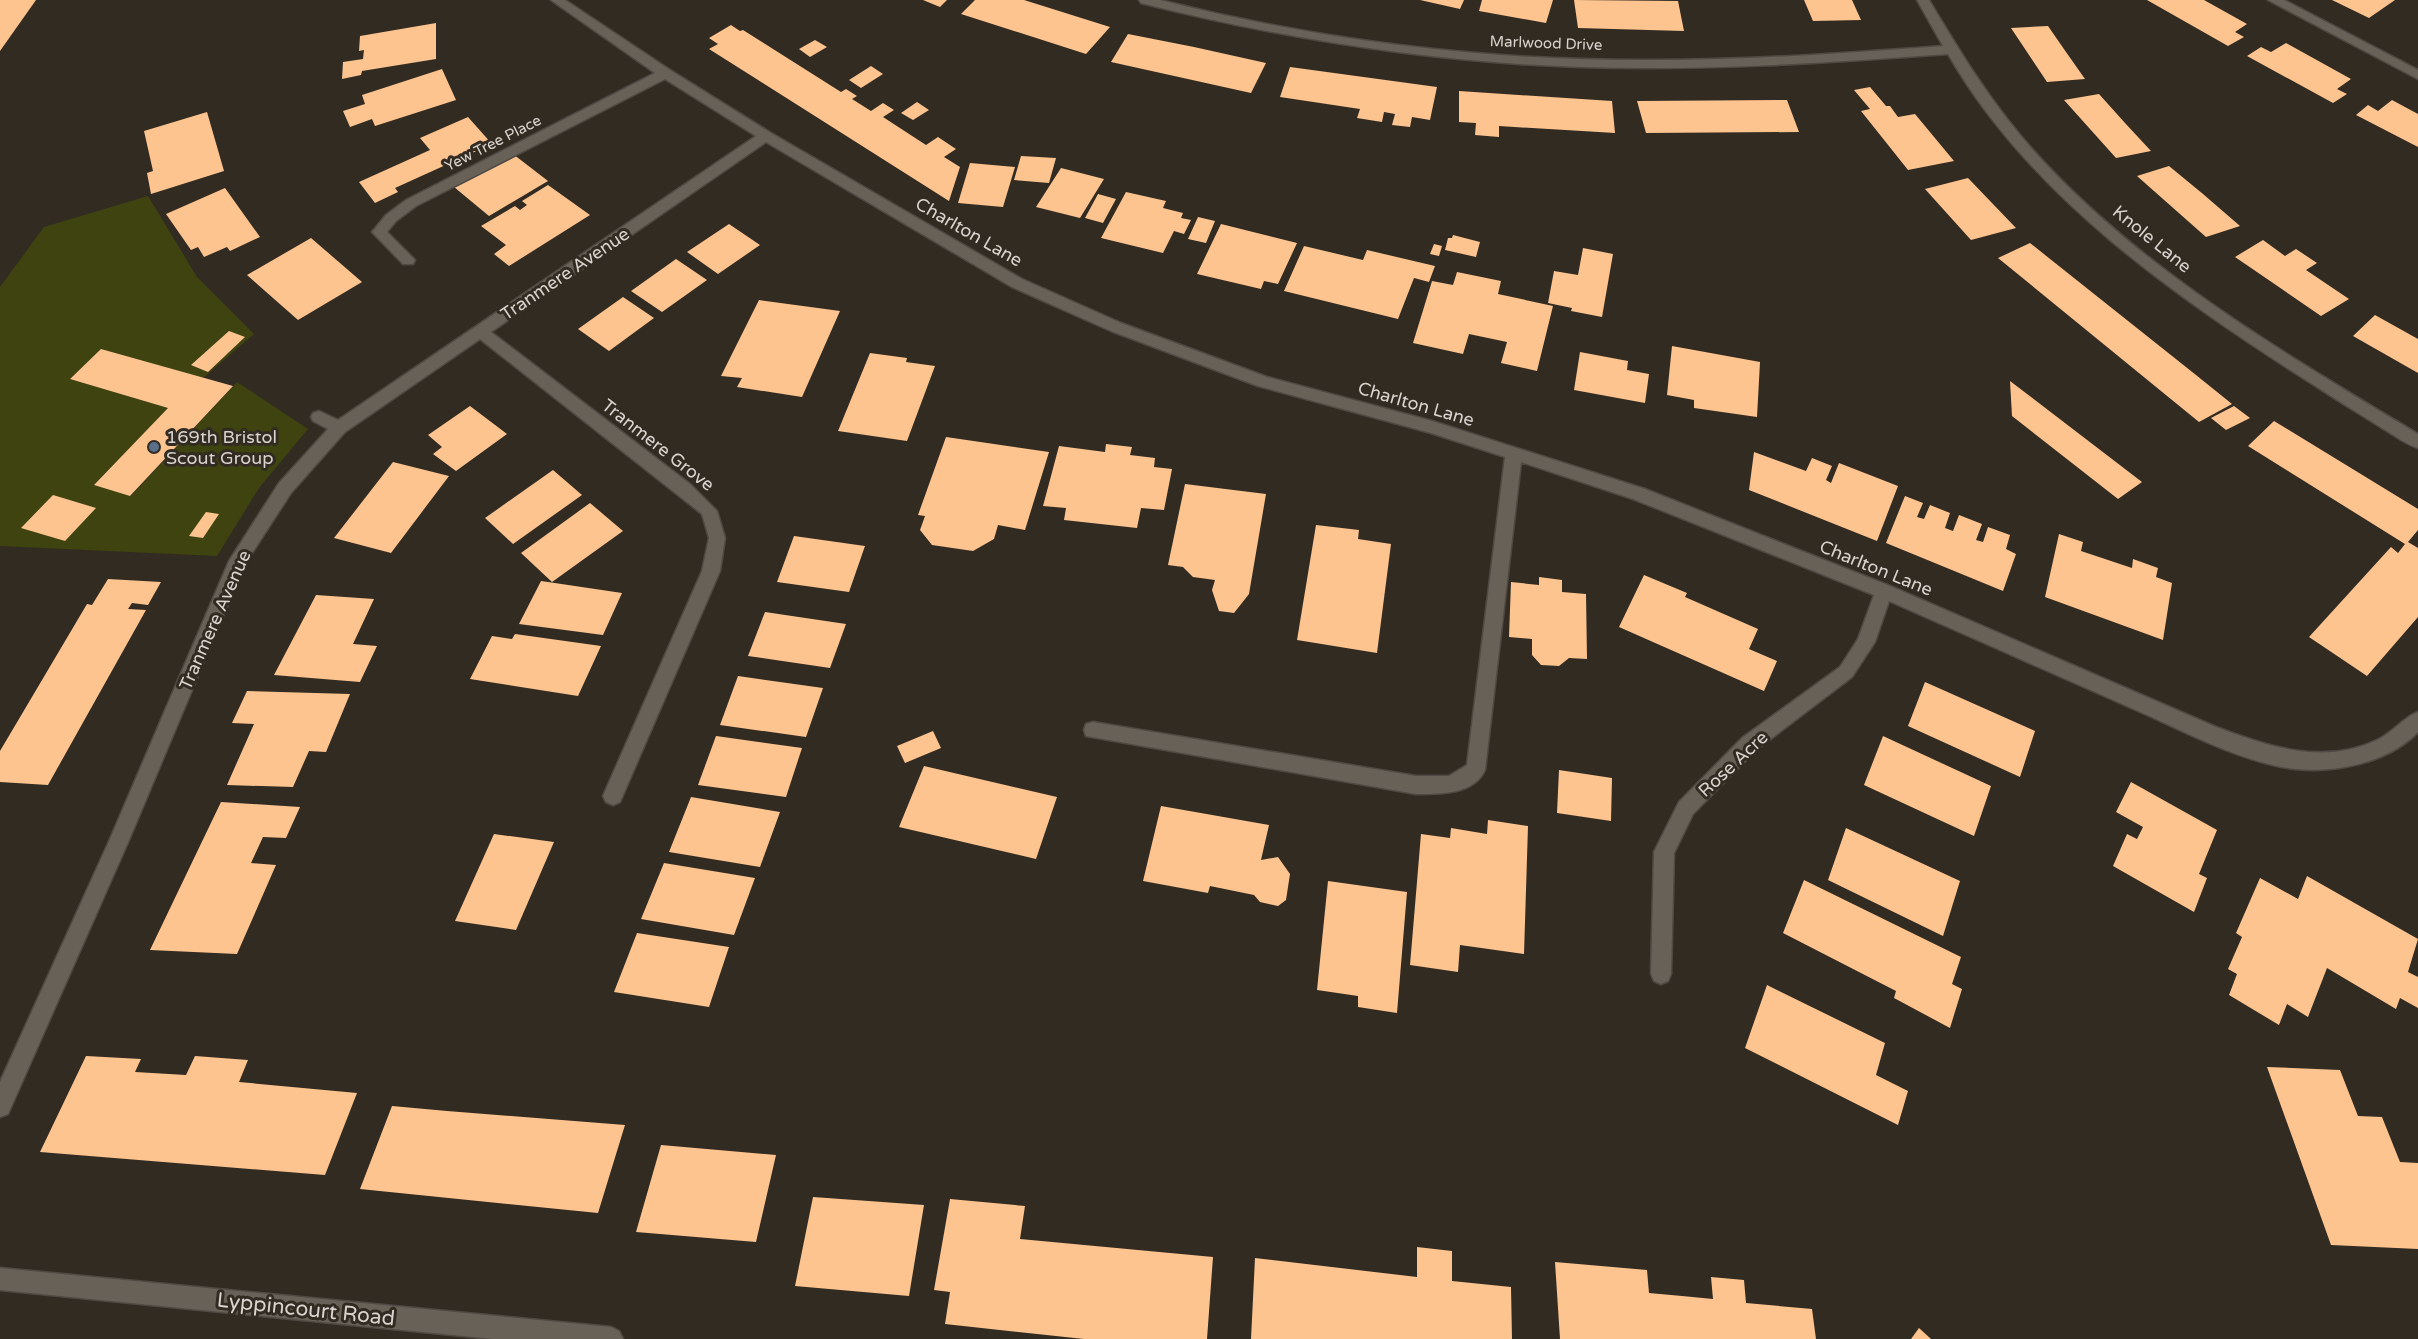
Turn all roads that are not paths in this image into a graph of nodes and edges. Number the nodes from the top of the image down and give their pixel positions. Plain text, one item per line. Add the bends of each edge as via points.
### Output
1 (557, 0) edge
2 (1145, 0) edge
3 (1923, 0) edge
4 (2274, 0) edge
5 (1950, 50) junction
6 (665, 73) junction
7 (2418, 75) edge
8 (766, 136) junction
9 (408, 260) dead end
10 (481, 332) junction
11 (319, 417) dead end
12 (339, 428) junction
13 (2418, 442) edge
14 (1514, 453) junction
15 (1884, 591) junction
16 (2418, 720) edge
17 (1093, 730) dead end
18 (613, 796) dead end
19 (1661, 974) dead end
20 (0, 1106) edge
21 (0, 1279) edge
22 (611, 1339) edge

1 - 6 street, Charlton Lane
2 - 5 street, Marlwood Drive via 1284,31 1400,50 1534,62 1723,63
3 - 5 street, Knole Lane
4 - 7 street
5 - 13 street, Knole Lane via 2012,134 2055,181 2108,229 2223,320
6 - 8 street, Charlton Lane
6 - 9 street, Yew Tree Place via 411,203 379,232
8 - 10 street, Tranmere Avenue
8 - 14 street, Charlton Lane via 1017,283 1116,327 1264,382
10 - 12 street, Tranmere Avenue
10 - 18 street, Tranmere Grove via 684,489 709,511 717,537 711,571
11 - 12 street
12 - 20 street, Tranmere Avenue via 285,488 238,561
14 - 15 street, Charlton Lane via 1639,495
14 - 17 street via 1476,770 1452,785 1416,785
15 - 16 street, Charlton Lane via 2209,733 2262,752 2307,761 2344,758 2378,750 2408,732
15 - 19 street, Rose Acre via 1866,642 1846,672 1749,744 1686,808 1664,852
21 - 22 street, Lyppincourt Road

